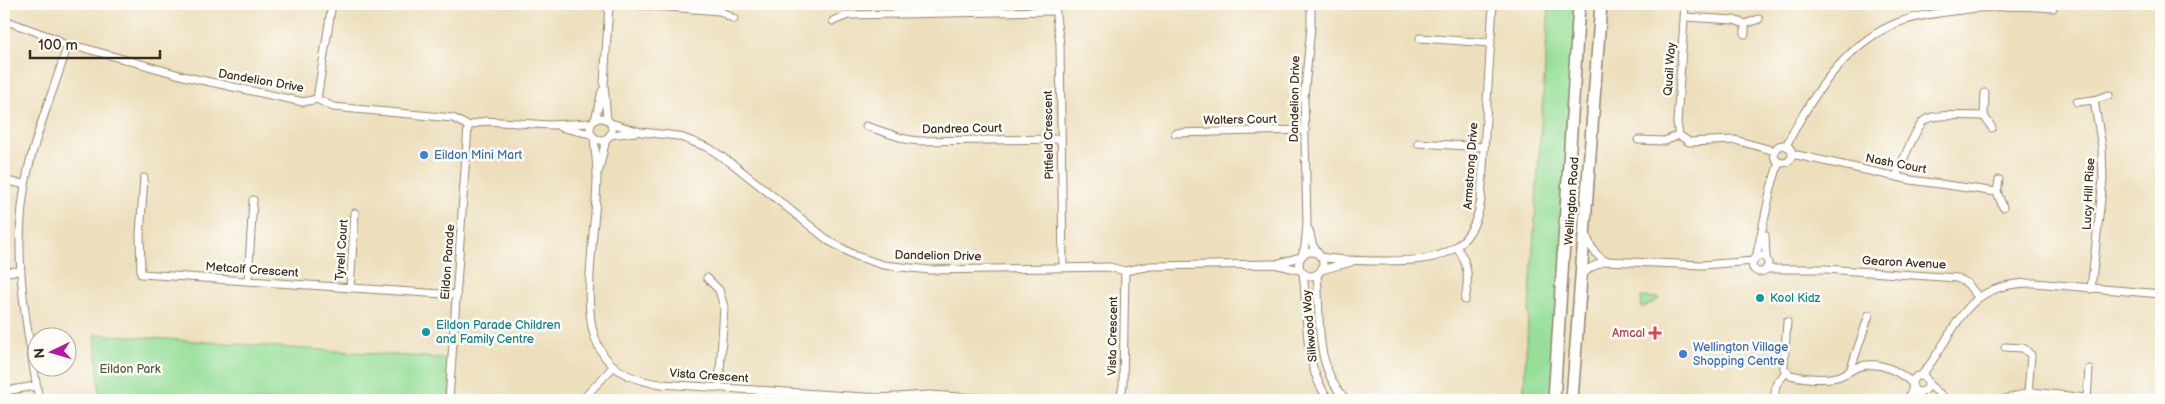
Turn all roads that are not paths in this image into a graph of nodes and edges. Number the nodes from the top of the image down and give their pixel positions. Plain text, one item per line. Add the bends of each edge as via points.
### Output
1 (332, 4) edge
2 (609, 4) edge
3 (629, 4) edge
4 (1311, 4) edge
5 (1493, 4) edge
6 (1580, 4) edge
7 (1601, 4) edge
8 (1685, 4) edge
9 (1056, 7) edge
10 (2053, 8) dead end
11 (1684, 17) junction
12 (734, 19) dead end
13 (1759, 19) dead end
14 (4, 20) edge
15 (833, 21) dead end
16 (1746, 24) junction
17 (1745, 34) dead end
18 (1420, 38) dead end
19 (1491, 42) junction
20 (66, 47) junction
21 (604, 84) junction
22 (1985, 93) dead end
23 (2109, 94) dead end
24 (317, 99) junction
25 (2094, 100) junction
26 (2076, 102) dead end
27 (1984, 116) junction
28 (593, 121) junction
29 (609, 122) junction
30 (550, 125) junction
31 (468, 126) junction
32 (866, 126) dead end
33 (1992, 128) dead end
34 (1305, 130) junction
35 (641, 132) junction
36 (1175, 133) dead end
37 (1679, 135) junction
38 (592, 136) junction
39 (608, 137) junction
40 (1060, 139) junction
41 (1638, 140) dead end
42 (1418, 143) dead end
43 (1786, 146) junction
44 (1484, 147) junction
45 (1775, 151) junction
46 (1792, 154) junction
47 (1779, 162) junction
48 (597, 176) junction
49 (1896, 176) junction
50 (144, 178) dead end
51 (4, 180) edge
52 (1999, 180) dead end
53 (25, 184) junction
54 (1997, 192) junction
55 (254, 200) dead end
56 (2003, 206) dead end
57 (355, 213) dead end
58 (1307, 224) junction
59 (1764, 227) junction
60 (1584, 228) junction
61 (1457, 247) junction
62 (1301, 256) junction
63 (1320, 256) junction
64 (1766, 260) junction
65 (1354, 261) junction
66 (1605, 261) junction
67 (1755, 262) junction
68 (1274, 264) junction
69 (1063, 267) junction
70 (1784, 268) junction
71 (1766, 269) junction
72 (19, 271) junction
73 (1125, 271) junction
74 (4, 272) edge
75 (1302, 272) junction
76 (1319, 272) junction
77 (707, 278) dead end
78 (1579, 278) junction
79 (248, 281) junction
80 (350, 288) junction
81 (2092, 289) junction
82 (2161, 294) edge
83 (457, 295) junction
84 (1978, 297) junction
85 (1465, 300) dead end
86 (1869, 316) dead end
87 (1787, 322) dead end
88 (2005, 347) dead end
89 (1933, 361) junction
90 (614, 366) junction
91 (2089, 369) dead end
92 (1850, 371) junction
93 (1786, 372) junction
94 (1330, 378) junction
95 (1916, 381) junction
96 (1318, 383) junction
97 (36, 386) junction
98 (1925, 387) junction
99 (719, 388) junction
100 (4, 391) edge
101 (2028, 393) junction
102 (1572, 399) edge
103 (2087, 399) edge
104 (39, 400) edge
105 (449, 400) edge
106 (582, 400) edge
107 (1005, 400) edge
108 (1120, 400) edge
109 (1329, 400) edge
110 (1346, 400) edge
111 (1554, 400) edge
112 (1774, 400) edge
113 (1908, 400) edge
114 (1914, 400) edge
115 (1947, 400) edge
116 (2001, 400) edge

1 - 24 street
2 - 21 street
3 - 12 street via 720,11
4 - 34 street, Dandelion Drive
5 - 19 street, Armstrong Drive
6 - 111 main road, Wellington Road
7 - 60 main road, Wellington Road
8 - 11 street, Quail Way
9 - 15 street via 848,15
9 - 40 street, Pitfield Crescent via 1060,44
10 - 43 street via 2014,6 1976,9 1922,16 1884,29 1865,42 1830,77
11 - 16 street via 1734,20
11 - 37 street, Quail Way via 1677,123
13 - 16 street
14 - 20 street, Dandelion Drive via 56,39
16 - 17 street
18 - 19 street
19 - 44 street, Armstrong Drive
20 - 24 street, Dandelion Drive via 84,48 240,90 303,102
20 - 53 street
21 - 28 street
21 - 29 street
22 - 27 street
23 - 25 street
24 - 31 street, Dandelion Drive via 333,106 452,118
25 - 26 street
25 - 81 street, Lucy Hill Rise via 2104,174
27 - 33 street
27 - 49 street via 1926,119
28 - 29 street via 601,118
28 - 30 street
28 - 38 street
29 - 35 street, Dandelion Drive
29 - 39 street via 612,129
30 - 31 street via 485,121
30 - 38 street
31 - 83 street, Eildon Parade
32 - 40 street, Dandrea Court via 918,142
34 - 36 street, Walters Court
34 - 58 street, Dandelion Drive
35 - 39 street, Dandelion Drive
35 - 69 street, Dandelion Drive via 678,136 709,148 829,241 868,261 916,269
37 - 41 street via 1665,141
37 - 45 street via 1689,142 1735,140
38 - 39 street via 600,140
38 - 48 street, Vista Crescent
39 - 48 street, Vista Crescent
40 - 69 street, Pitfield Crescent
42 - 44 street
43 - 45 street via 1779,146
43 - 46 street
44 - 61 street, Armstrong Drive via 1479,214 1468,236
45 - 47 street
46 - 47 street via 1788,162
46 - 49 street, Nash Court
47 - 59 street
48 - 90 street, Vista Crescent via 589,319 599,348
49 - 54 street, Nash Court
50 - 79 street, Metcalf Crescent via 141,274
51 - 53 street
52 - 54 street
53 - 72 street
54 - 56 street
55 - 79 street
57 - 80 street, Tyrell Court
58 - 62 street, Dandelion Drive
58 - 63 street, Dandelion Drive via 1313,246
59 - 64 street
59 - 67 street
60 - 66 street via 1591,247
60 - 78 main road, Wellington Road
61 - 65 street, Armstrong Drive via 1440,256 1419,260
61 - 85 street via 1468,268
62 - 63 street via 1309,252
62 - 68 street, Dandelion Drive
62 - 75 street via 1298,264
63 - 65 street, Armstrong Drive
63 - 76 street via 1323,264
64 - 67 street via 1761,256
64 - 70 street, Gearon Avenue
64 - 71 street
65 - 76 street, Armstrong Drive
66 - 67 street via 1702,265
66 - 78 street
67 - 71 street, Gearon Avenue via 1760,272
68 - 73 street, Dandelion Drive via 1150,266
68 - 75 street, Dandelion Drive
69 - 73 street, Dandelion Drive via 1109,267
70 - 71 street, Gearon Avenue
70 - 84 street, Gearon Avenue via 1957,278 1967,283
72 - 74 street
72 - 97 street
73 - 108 street, Vista Crescent
75 - 76 street via 1310,276
75 - 96 street, Silkwood Way via 1308,345
76 - 94 street, Silkwood Way via 1322,351
77 - 99 street via 720,290 724,307
78 - 102 main road, Wellington Road
79 - 80 street, Metcalf Crescent
80 - 83 street, Metcalf Crescent
81 - 82 street
81 - 84 street via 2024,283 1999,287
83 - 105 street, Eildon Parade
84 - 89 street via 1964,312
86 - 92 street
87 - 93 street
88 - 101 street via 2023,348 2029,352
89 - 95 street
89 - 98 street
90 - 99 street, Vista Crescent via 646,382
90 - 106 street
91 - 103 street
92 - 93 street via 1828,378 1792,376
92 - 95 street via 1863,366 1882,366
93 - 112 street via 1776,385
94 - 96 street
94 - 110 street, Silkwood Way
95 - 98 street
95 - 98 street via 1916,391
95 - 113 street
96 - 109 street, Silkwood Way
97 - 100 street
97 - 104 street
98 - 114 street
98 - 115 street
99 - 107 street, Vista Crescent via 879,398 930,395
101 - 103 street
101 - 116 street

